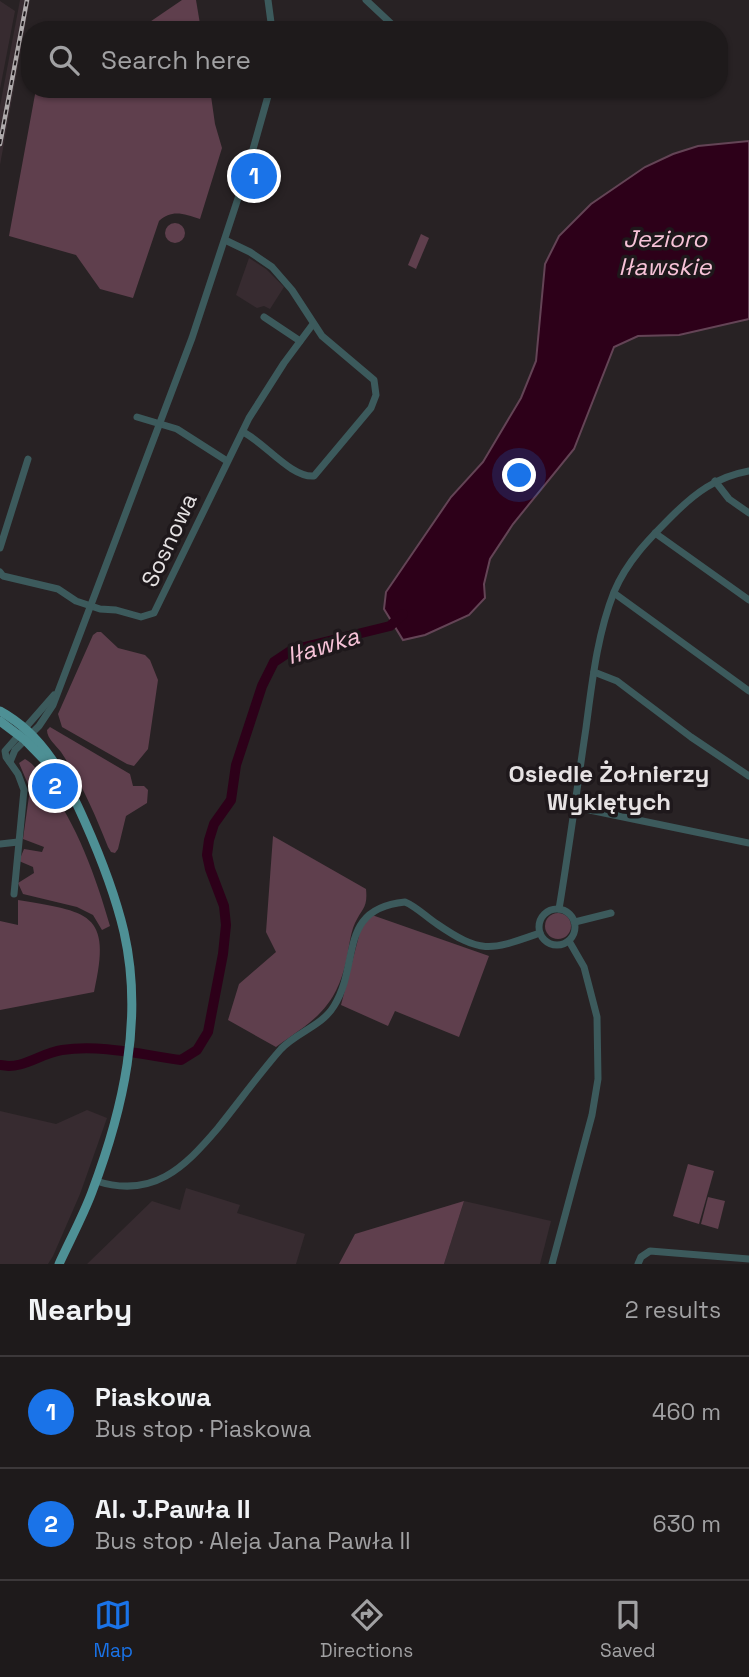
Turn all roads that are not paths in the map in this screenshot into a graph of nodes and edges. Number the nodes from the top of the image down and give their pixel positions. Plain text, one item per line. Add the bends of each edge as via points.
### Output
1 (268, 0) edge
2 (366, 0) edge
3 (271, 21) edge
4 (388, 21) edge
5 (268, 98) edge
6 (225, 240) junction
7 (264, 317) dead end
8 (313, 324) junction
9 (300, 341) junction
10 (137, 417) dead end
11 (161, 425) junction
12 (243, 432) junction
13 (28, 459) dead end
14 (227, 461) junction
15 (749, 471) edge
16 (715, 481) junction
17 (749, 513) edge
18 (655, 533) junction
19 (0, 548) edge
20 (0, 572) edge
21 (614, 593) junction
22 (749, 600) edge
23 (91, 606) junction
24 (594, 672) junction
25 (747, 690) edge
26 (0, 711) edge
27 (0, 721) edge
28 (25, 734) junction
29 (749, 776) edge
30 (575, 807) junction
31 (18, 842) junction
32 (749, 843) edge
33 (0, 844) edge
34 (14, 894) dead end
35 (559, 909) junction
36 (611, 913) dead end
37 (575, 922) junction
38 (540, 933) junction
39 (569, 941) junction
40 (96, 1181) junction
41 (749, 1259) edge
42 (726, 1260) edge
43 (59, 1264) edge
44 (552, 1264) edge
45 (638, 1264) edge

1 - 3 street
2 - 4 street
5 - 6 street
6 - 8 street via 272,267
6 - 11 street
7 - 9 street
8 - 9 street, Sosnowa
8 - 12 street via 374,380 375,402 314,476 294,470
9 - 12 street, Sosnowa
10 - 11 street
11 - 14 street via 177,429
11 - 23 street
12 - 14 street, Sosnowa
13 - 19 street
14 - 23 street, Sosnowa via 154,613 141,617
15 - 16 street
16 - 17 street via 729,499
16 - 18 street
18 - 21 street via 637,551
18 - 22 street
20 - 23 street, Sosnowa via 58,589
21 - 24 street
21 - 25 street
23 - 28 street via 53,705
24 - 29 street via 617,681
24 - 30 street
26 - 28 main road
27 - 28 main road
28 - 31 street via 5,751 24,790
28 - 40 main road via 54,760 82,814 125,935 131,980 130,1049 116,1119
30 - 32 street
30 - 35 street
31 - 33 street
31 - 34 street
35 - 37 street via 572,915
35 - 38 street via 541,917
36 - 37 street
37 - 39 street
38 - 39 street via 554,945
38 - 40 street via 485,948 465,942 405,902 370,912 356,932 348,970 332,1010 281,1049 193,1157 154,1182 117,1186
39 - 44 street via 590,984 599,1056 592,1115
40 - 43 main road
41 - 42 street
42 - 45 street via 650,1251

